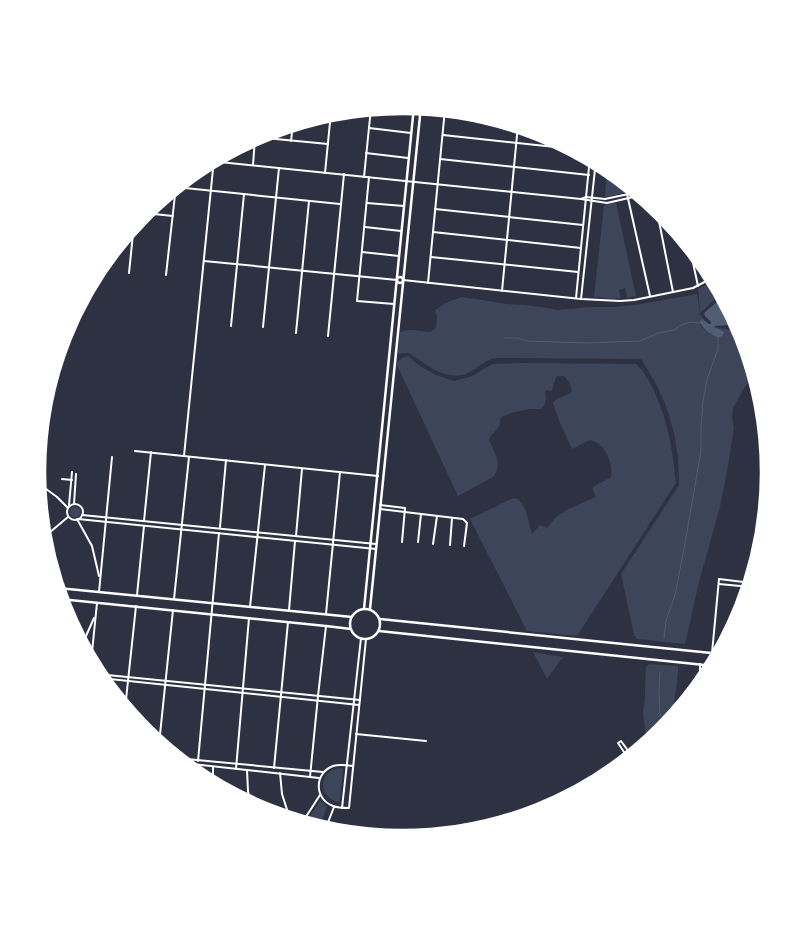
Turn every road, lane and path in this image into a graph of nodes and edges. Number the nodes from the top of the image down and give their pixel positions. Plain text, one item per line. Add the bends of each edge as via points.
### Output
1 (413, 114) edge
2 (420, 114) edge
3 (370, 115) edge
4 (444, 116) edge
5 (330, 121) edge
6 (369, 128) junction
7 (292, 132) edge
8 (411, 133) junction
9 (518, 133) edge
10 (442, 135) junction
11 (272, 139) edge
12 (291, 141) junction
13 (517, 143) junction
14 (328, 144) junction
15 (254, 146) edge
16 (555, 147) edge
17 (366, 153) junction
18 (408, 158) junction
19 (440, 159) junction
20 (225, 161) edge
21 (253, 165) junction
22 (589, 166) edge
23 (514, 167) junction
24 (279, 168) junction
25 (212, 169) edge
26 (595, 169) edge
27 (325, 173) junction
28 (344, 174) junction
29 (588, 175) junction
30 (364, 176) junction
31 (369, 177) junction
32 (406, 181) junction
33 (413, 182) junction
34 (438, 184) junction
35 (186, 187) edge
36 (210, 190) junction
37 (512, 192) junction
38 (244, 194) junction
39 (627, 194) joint
40 (175, 196) edge
41 (277, 197) junction
42 (633, 197) edge
43 (628, 198) junction
44 (586, 199) junction
45 (591, 200) junction
46 (309, 201) junction
47 (367, 203) junction
48 (340, 204) junction
49 (404, 206) junction
50 (435, 209) junction
51 (155, 214) edge
52 (173, 216) junction
53 (509, 217) junction
54 (659, 221) edge
55 (583, 225) junction
56 (364, 227) junction
57 (402, 231) junction
58 (433, 232) junction
59 (133, 238) edge
60 (507, 240) junction
61 (581, 248) junction
62 (362, 252) junction
63 (399, 256) junction
64 (430, 257) junction
65 (692, 260) edge
66 (204, 261) junction
67 (236, 264) junction
68 (505, 264) junction
69 (269, 267) junction
70 (302, 270) junction
71 (578, 272) junction
72 (129, 273) dead end
73 (334, 274) junction
74 (166, 275) dead end
75 (359, 276) junction
76 (578, 276) junction
77 (583, 276) junction
78 (396, 280) junction
79 (403, 280) junction
80 (707, 281) edge
81 (428, 283) junction
82 (698, 286) junction
83 (502, 291) junction
84 (673, 292) junction
85 (650, 296) junction
86 (576, 298) junction
87 (581, 299) junction
88 (394, 303) junction
89 (231, 326) dead end
90 (263, 328) dead end
91 (296, 333) dead end
92 (328, 336) dead end
93 (135, 451) dead end
94 (151, 452) junction
95 (184, 456) junction
96 (189, 456) junction
97 (112, 457) dead end
98 (226, 460) junction
99 (265, 464) junction
100 (302, 468) junction
101 (72, 472) dead end
102 (340, 472) junction
103 (76, 474) dead end
104 (378, 476) junction
105 (62, 479) dead end
106 (72, 480) junction
107 (46, 489) edge
108 (74, 504) junction
109 (69, 507) junction
110 (380, 507) junction
111 (405, 512) junction
112 (421, 514) junction
113 (82, 515) junction
114 (437, 516) junction
115 (69, 517) junction
116 (106, 517) junction
117 (452, 518) junction
118 (77, 519) junction
119 (144, 521) junction
120 (106, 522) junction
121 (144, 525) junction
122 (182, 525) junction
123 (182, 529) junction
124 (220, 529) junction
125 (258, 532) junction
126 (50, 533) edge
127 (219, 533) junction
128 (296, 536) junction
129 (258, 537) junction
130 (333, 540) junction
131 (295, 541) junction
132 (402, 542) dead end
133 (418, 542) dead end
134 (333, 544) junction
135 (371, 544) junction
136 (376, 544) junction
137 (433, 544) dead end
138 (450, 545) dead end
139 (464, 546) dead end
140 (371, 548) junction
141 (376, 549) junction
142 (100, 580) junction
143 (745, 581) edge
144 (719, 584) junction
145 (743, 586) edge
146 (65, 590) edge
147 (99, 592) junction
148 (136, 595) junction
149 (174, 599) junction
150 (69, 600) edge
151 (97, 603) junction
152 (212, 603) junction
153 (136, 606) junction
154 (250, 607) junction
155 (364, 609) junction
156 (370, 609) junction
157 (173, 610) junction
158 (288, 610) junction
159 (96, 613) junction
160 (211, 614) junction
161 (326, 614) junction
162 (352, 617) junction
163 (249, 618) junction
164 (380, 619) junction
165 (288, 622) junction
166 (326, 626) junction
167 (351, 629) junction
168 (378, 631) junction
169 (86, 637) edge
170 (361, 638) junction
171 (366, 639) junction
172 (92, 650) edge
173 (712, 653) joint
174 (701, 664) junction
175 (706, 665) edge
176 (702, 671) edge
177 (701, 673) edge
178 (108, 675) edge
179 (128, 677) junction
180 (111, 679) edge
181 (166, 680) junction
182 (128, 681) junction
183 (205, 684) junction
184 (165, 685) junction
185 (243, 688) junction
186 (205, 689) junction
187 (281, 692) junction
188 (243, 693) junction
189 (318, 696) junction
190 (280, 697) junction
191 (126, 699) edge
192 (354, 699) junction
193 (317, 700) junction
194 (360, 700) junction
195 (354, 704) junction
196 (359, 705) junction
197 (356, 734) junction
198 (160, 735) edge
199 (426, 741) dead end
200 (628, 751) edge
201 (625, 754) edge
202 (190, 760) edge
203 (198, 761) junction
204 (236, 764) junction
205 (347, 765) junction
206 (198, 766) edge
207 (353, 766) junction
208 (213, 767) junction
209 (274, 768) junction
210 (236, 769) junction
211 (247, 770) junction
212 (311, 772) junction
213 (323, 772) junction
214 (280, 773) junction
215 (213, 775) edge
216 (310, 776) junction
217 (320, 778) junction
218 (320, 795) junction
219 (249, 796) edge
220 (334, 806) junction
221 (342, 808) junction
222 (287, 811) edge
223 (306, 817) edge
224 (328, 822) edge

1 - 8 main road
2 - 33 main road
3 - 6 street
4 - 10 street
5 - 14 street
6 - 8 street
6 - 17 street
7 - 12 street
8 - 18 main road
9 - 13 street
10 - 13 street
10 - 19 street
11 - 12 street
12 - 14 street
13 - 16 street
13 - 23 street
14 - 27 street
15 - 21 street
17 - 18 street
17 - 30 street
18 - 32 main road
19 - 23 street
19 - 34 street
20 - 21 street
21 - 24 street
22 - 29 street
23 - 29 street
23 - 37 street
24 - 27 street
24 - 41 street
25 - 36 street
26 - 45 street
27 - 28 street
28 - 30 street
28 - 48 street
29 - 44 street
30 - 31 street
31 - 32 street
31 - 47 street
32 - 33 street
32 - 49 main road
33 - 34 street
33 - 79 main road
34 - 37 street
34 - 50 street
35 - 36 street
36 - 38 street
36 - 66 street
37 - 44 street
37 - 53 street
38 - 41 street
38 - 67 street
39 - 43 street
39 - 45 street
40 - 52 street
41 - 46 street
41 - 69 street
42 - 43 street
43 - 45 street via 607,203
43 - 85 street
44 - 45 street
44 - 55 street
45 - 77 street
46 - 48 street
46 - 70 street
47 - 49 street
47 - 56 street
48 - 73 street
49 - 57 main road
50 - 53 street
50 - 58 street
51 - 52 street
52 - 74 street
53 - 55 street
53 - 60 street
54 - 84 street
55 - 61 street
56 - 57 street
56 - 62 street
57 - 63 main road
58 - 60 street
58 - 64 street
59 - 72 street
60 - 61 street
60 - 68 street
61 - 71 street
62 - 63 street
62 - 75 street
63 - 78 main road
64 - 68 street
64 - 81 street
65 - 82 street
66 - 67 street
66 - 95 street
67 - 69 street
67 - 89 street
68 - 71 street
68 - 83 street
69 - 70 street
69 - 90 street
70 - 73 street
70 - 91 street
71 - 76 street
73 - 75 street
73 - 92 street
75 - 78 street
75 - 88 street via 357,302
76 - 77 street
76 - 86 street
77 - 87 street
78 - 79 main road via 399,283
78 - 88 main road
79 - 81 street
79 - 110 main road
80 - 82 street
81 - 83 street
82 - 84 street
83 - 86 street
84 - 85 street
85 - 87 street via 620,301
86 - 87 street
88 - 104 main road
93 - 94 street
94 - 95 street
94 - 119 street
95 - 96 street
96 - 98 street
96 - 122 street
97 - 116 street
98 - 99 street
98 - 124 street
99 - 100 street
99 - 125 street
100 - 102 street
100 - 128 street
101 - 106 street
102 - 104 street
102 - 130 street
103 - 108 street
104 - 135 main road
105 - 106 street
106 - 109 street
107 - 109 street
108 - 109 street
108 - 113 street via 82,508
109 - 115 street
110 - 111 street
110 - 111 street via 405,508
110 - 136 main road
111 - 112 street
111 - 132 street
112 - 114 street
112 - 133 street
113 - 116 street
113 - 118 street
114 - 117 street
114 - 137 street
115 - 118 street
115 - 126 street
116 - 119 street
116 - 120 street
117 - 138 street
117 - 139 street via 467,522
118 - 120 street
118 - 142 street via 92,546
119 - 122 street
120 - 121 street
120 - 142 street
121 - 123 street
121 - 148 street
122 - 123 street
122 - 124 street
123 - 127 street
123 - 149 street
124 - 125 street
125 - 128 street
125 - 129 street
127 - 129 street
127 - 152 street
128 - 130 street
129 - 131 street
129 - 154 street
130 - 134 street
130 - 135 street
131 - 134 street
131 - 158 street
134 - 140 street
134 - 161 street
135 - 136 street
135 - 140 main road
136 - 141 main road
140 - 141 street
140 - 155 main road
141 - 156 main road
142 - 147 street
143 - 144 street via 719,579
144 - 145 street
144 - 173 street
146 - 147 main road
147 - 148 main road
148 - 149 main road
149 - 152 main road
150 - 151 main road
151 - 153 main road
151 - 159 street
152 - 154 main road
152 - 160 street
153 - 157 main road
153 - 179 street
154 - 158 main road
155 - 156 main road
155 - 162 main road
156 - 164 main road
157 - 160 main road
157 - 181 street
158 - 161 main road
159 - 169 street
159 - 172 street
160 - 163 main road
160 - 183 street
161 - 162 main road
162 - 167 main road
163 - 165 main road
163 - 185 street
164 - 168 main road
164 - 173 main road
165 - 166 main road
165 - 187 street
166 - 167 main road
166 - 189 street
167 - 170 main road
168 - 171 main road
168 - 174 main road
170 - 171 main road
170 - 192 street
171 - 194 street
174 - 175 main road
174 - 176 street
174 - 177 street
178 - 179 street
179 - 181 street
179 - 182 street
180 - 182 street
181 - 183 street
181 - 184 street
182 - 184 street
182 - 191 street
183 - 185 street
183 - 186 street
184 - 186 street
184 - 198 street
185 - 187 street
185 - 188 street
186 - 188 street
186 - 203 street
187 - 189 street
187 - 190 street
188 - 190 street
188 - 204 street
189 - 192 street
189 - 193 street
190 - 193 street
190 - 209 street
192 - 194 street
192 - 195 street
193 - 195 street
193 - 212 street
194 - 196 street
195 - 196 street
195 - 205 street
196 - 197 street
197 - 199 street
197 - 207 street
200 - 201 street via 619,742
202 - 203 street
203 - 204 street
204 - 209 street
204 - 210 street
205 - 207 street
205 - 213 street
205 - 221 street
206 - 208 street
207 - 221 street via 349,808
208 - 210 street
208 - 215 street
209 - 212 street
210 - 211 street
211 - 214 street
211 - 219 street
212 - 213 street
212 - 216 street
213 - 217 street
214 - 216 street
214 - 222 street
216 - 217 street
217 - 218 street
218 - 220 street
218 - 223 street
220 - 221 street
220 - 224 street

